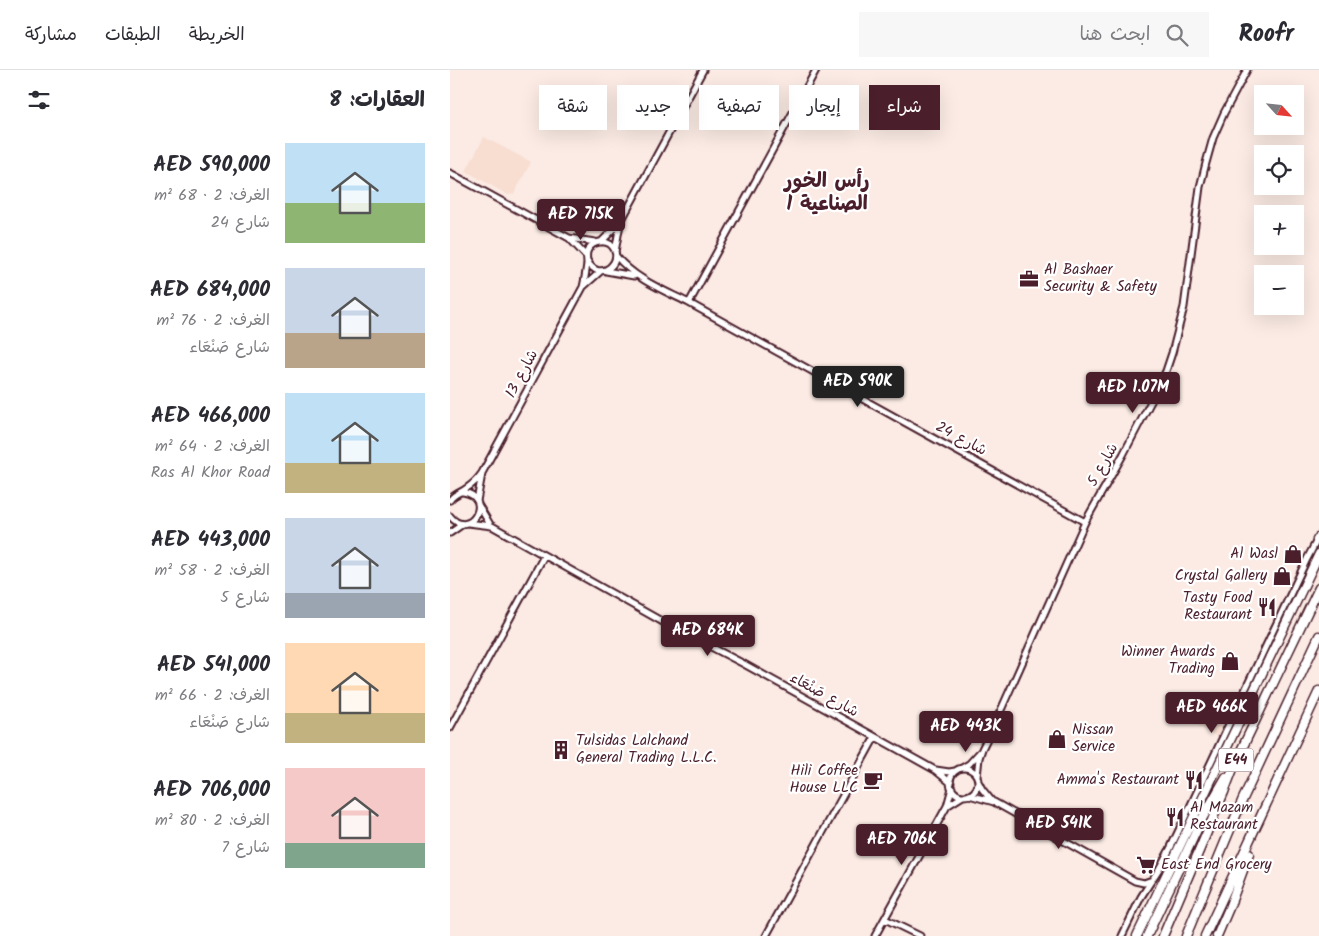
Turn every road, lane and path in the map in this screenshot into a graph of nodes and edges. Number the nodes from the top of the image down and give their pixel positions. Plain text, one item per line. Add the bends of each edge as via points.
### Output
1 (702, 70) edge
2 (816, 70) edge
3 (1247, 70) edge
4 (450, 173) edge
5 (620, 223) junction
6 (569, 238) junction
7 (598, 242) junction
8 (615, 254) junction
9 (587, 258) junction
10 (603, 271) junction
11 (639, 278) junction
12 (583, 288) junction
13 (689, 303) junction
14 (482, 473) junction
15 (450, 492) edge
16 (460, 493) junction
17 (450, 500) edge
18 (478, 504) junction
19 (450, 516) edge
20 (1085, 522) junction
21 (465, 523) junction
22 (492, 526) junction
23 (450, 533) edge
24 (1318, 538) edge
25 (1319, 554) edge
26 (544, 556) junction
27 (1319, 588) edge
28 (1319, 636) edge
29 (1319, 691) edge
30 (450, 728) edge
31 (875, 737) junction
32 (982, 749) junction
33 (1236, 761) junction
34 (935, 770) junction
35 (958, 770) junction
36 (978, 779) junction
37 (951, 786) junction
38 (966, 796) junction
39 (1268, 801) junction
40 (994, 802) junction
41 (947, 806) junction
42 (1152, 880) junction
43 (1163, 880) junction
44 (1135, 881) junction
45 (1142, 897) junction
46 (885, 919) junction
47 (766, 936) edge
48 (876, 936) edge
49 (920, 936) edge
50 (1122, 936) edge
51 (1132, 936) edge
52 (1137, 936) edge
53 (1148, 936) edge
54 (1162, 936) edge
55 (1186, 936) edge
56 (1206, 936) edge
57 (1218, 936) edge

1 - 5 street
2 - 13 street
3 - 20 street, شارع 5 via 1224,113 1206,163 1184,307 1166,371
4 - 6 street
5 - 7 street
5 - 8 street
6 - 7 street
6 - 9 street
7 - 8 street via 610,245
7 - 9 street via 589,248
8 - 10 street via 612,265
8 - 11 street, شارع 24
9 - 10 street via 592,268
9 - 12 street, شارع 13
10 - 11 street, شارع 24
10 - 12 street, شارع 13
11 - 13 street, شارع 24
12 - 14 street, شارع 13
13 - 20 street, شارع 24
14 - 16 street, شارع 13
14 - 18 street, شارع 13
15 - 16 street
16 - 17 street, شارع 13
16 - 18 street via 471,494
18 - 21 street via 476,517
18 - 22 street, شارع صَنْعَاء
19 - 21 street via 454,521
20 - 32 street, شارع 5
21 - 22 street, شارع صَنْعَاء
21 - 23 street
22 - 26 street, شارع صَنْعَاء
24 - 42 street via 1170,849
25 - 43 highway
26 - 30 street
26 - 31 street, شارع صَنْعَاء
27 - 33 highway, E44
28 - 55 highway, E44 via 1242,801
29 - 39 highway
31 - 34 street, شارع صَنْعَاء
31 - 47 street
32 - 35 street, شارع 5 via 969,764
32 - 36 street, شارع 5
33 - 53 highway via 1202,819
33 - 54 highway, E44
34 - 35 street, شارع صَنْعَاء
34 - 37 street, شارع صَنْعَاء
35 - 36 street via 970,769
35 - 37 street via 953,775
36 - 38 street via 976,790
36 - 40 street
37 - 38 street via 956,794
37 - 41 street
38 - 40 street
38 - 41 street
39 - 56 highway
39 - 57 highway
40 - 44 street
41 - 46 street
42 - 44 street via 1144,883
42 - 45 street
43 - 51 highway
43 - 52 highway
44 - 45 street
45 - 50 street
46 - 48 street
46 - 49 street

